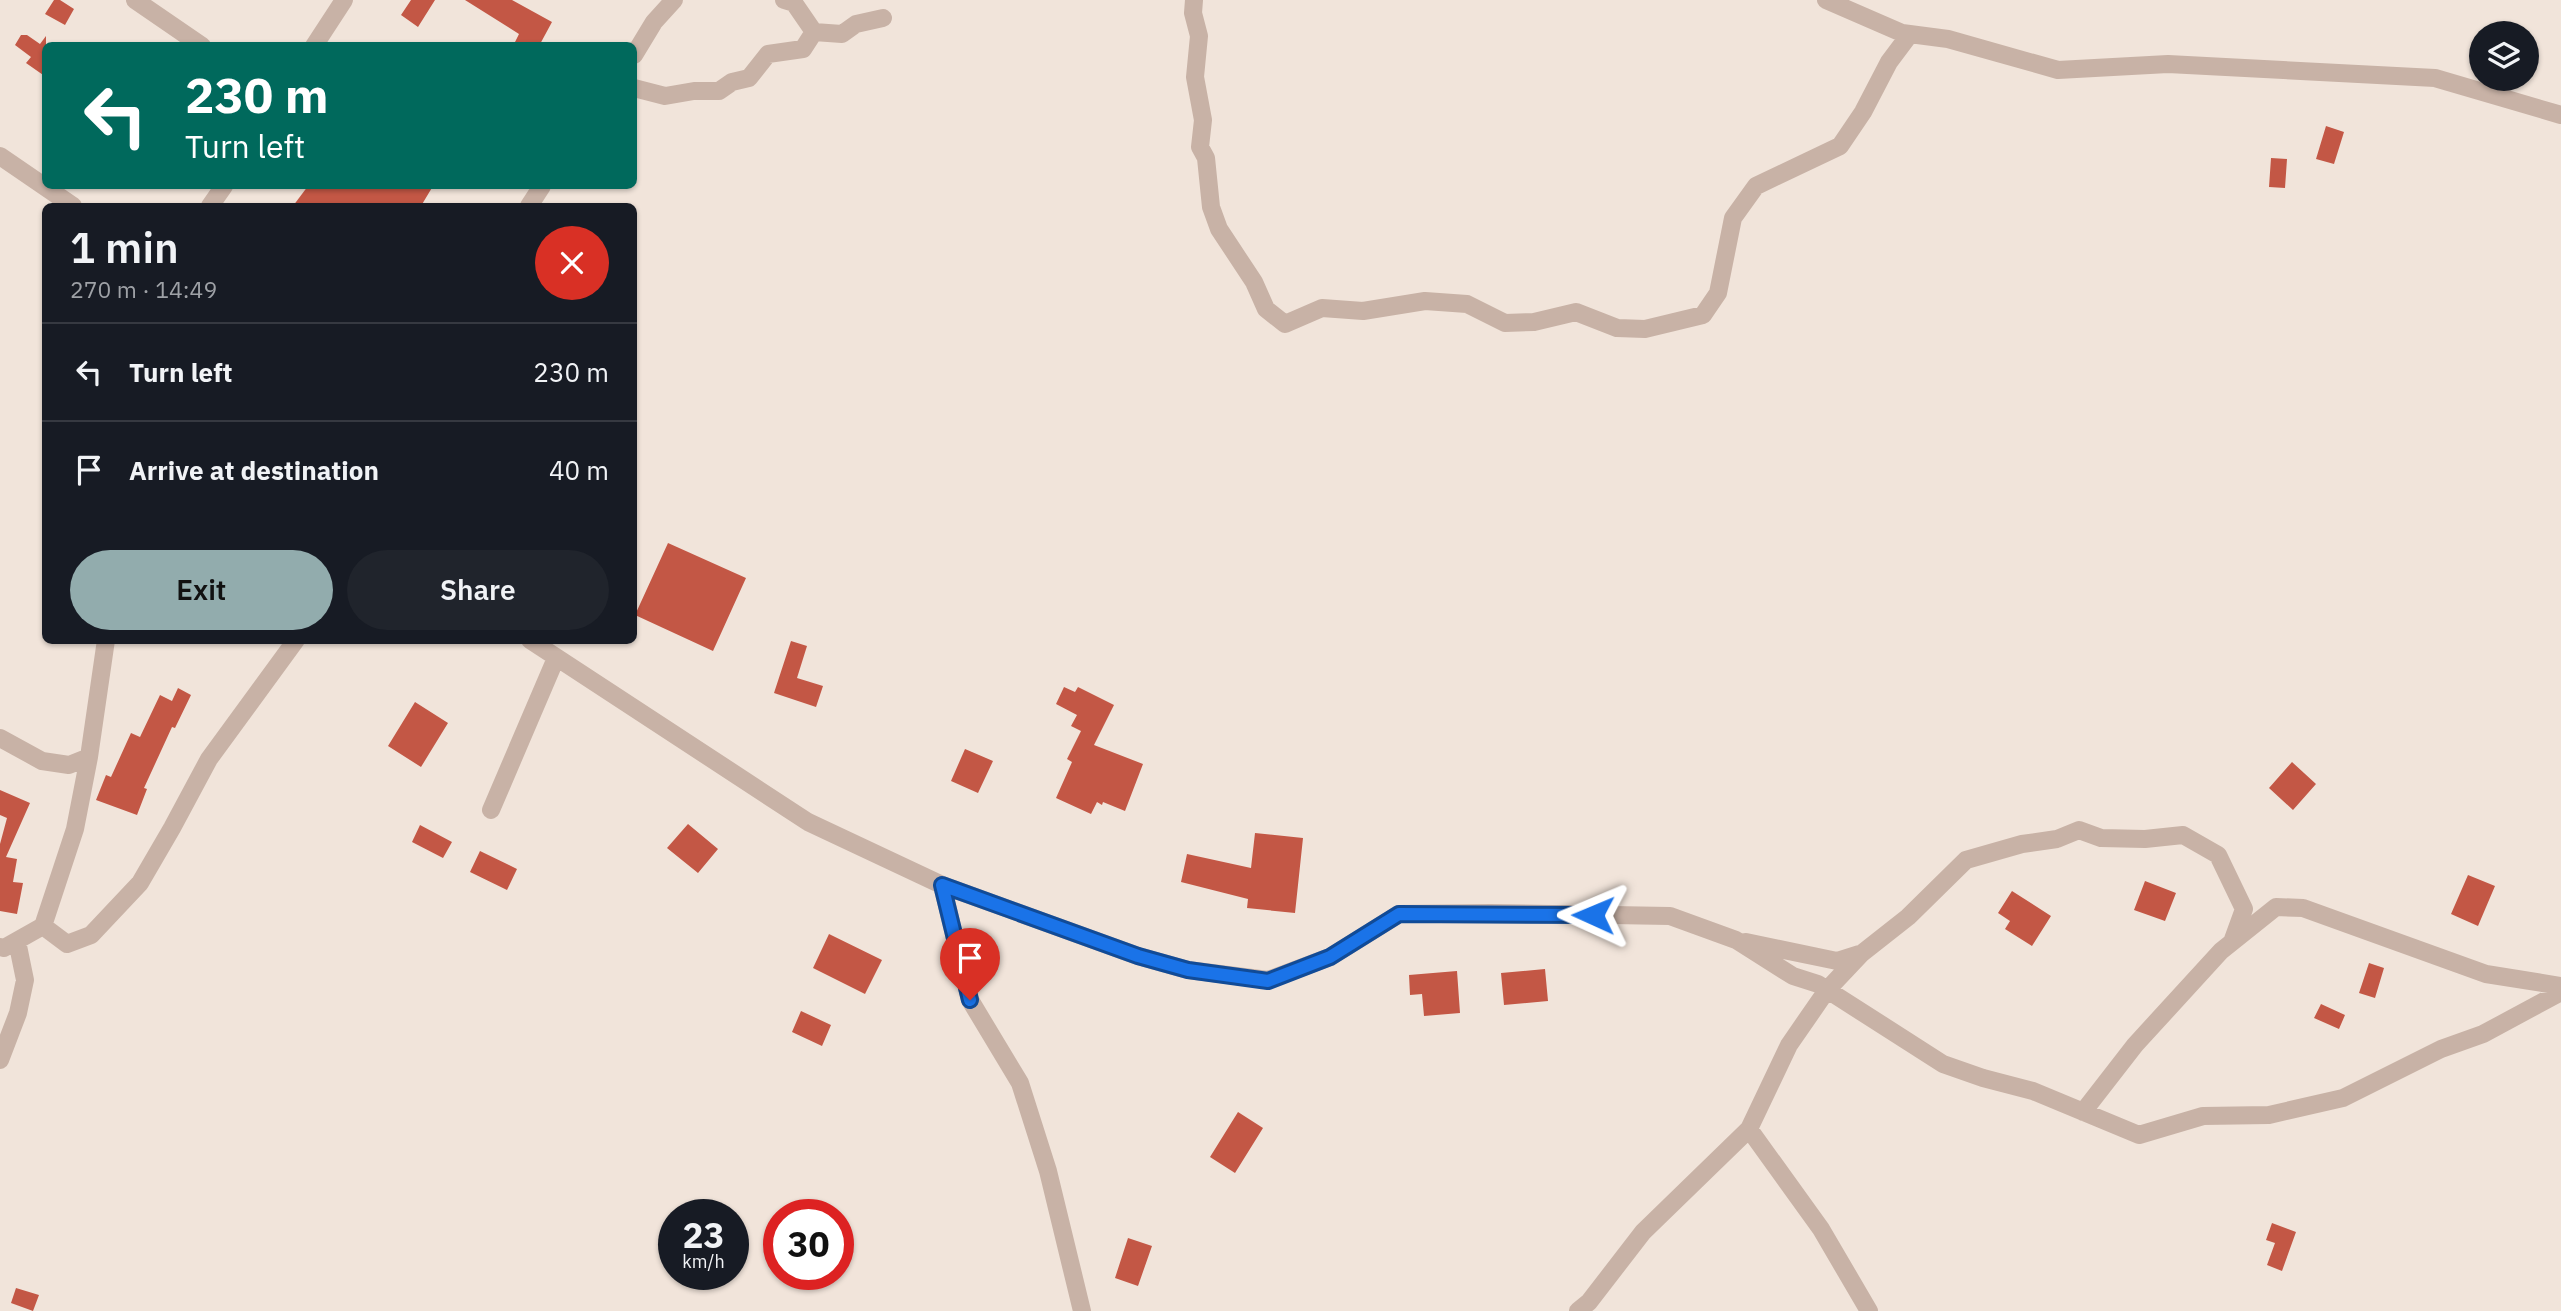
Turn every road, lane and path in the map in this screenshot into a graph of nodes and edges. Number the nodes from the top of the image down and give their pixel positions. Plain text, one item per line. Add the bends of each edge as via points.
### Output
1 (135, 0) edge
2 (344, 0) edge
3 (674, 0) edge
4 (784, 0) edge
5 (1194, 0) edge
6 (1826, 0) edge
7 (883, 18) dead end
8 (814, 32) junction
9 (1910, 34) junction
10 (196, 42) edge
11 (317, 42) edge
12 (637, 50) edge
13 (637, 89) edge
14 (2561, 115) edge
15 (0, 156) edge
16 (42, 185) edge
17 (48, 189) edge
18 (69, 203) edge
19 (105, 644) edge
20 (293, 644) edge
21 (536, 644) edge
22 (556, 658) junction
23 (0, 738) edge
24 (89, 757) junction
25 (491, 810) dead end
26 (942, 885) junction
27 (43, 926) junction
28 (1736, 940) junction
29 (18, 941) junction
30 (2232, 942) junction
31 (0, 947) edge
32 (1861, 954) junction
33 (2561, 986) edge
34 (1822, 987) junction
35 (2561, 992) edge
36 (0, 1060) edge
37 (2083, 1112) junction
38 (1749, 1129) junction
39 (1082, 1311) edge
40 (1578, 1311) edge
41 (1869, 1311) edge

1 - 10 street
2 - 11 street
3 - 12 street
4 - 8 street via 794,4
5 - 9 street via 1199,36 1195,77 1203,120 1200,147 1206,158 1211,206 1219,229 1266,309 1284,324 1322,308 1363,311 1425,301 1467,304 1505,323 1577,312 1617,328 1645,329 1703,315 1718,292 1733,218 1756,186 1840,146
6 - 9 street
7 - 8 street via 856,24 842,34
8 - 13 street via 803,49 768,54 749,78 719,91 665,96
9 - 14 street via 1948,39 2058,70 2168,64 2435,78
15 - 16 street
17 - 18 street
19 - 24 street
20 - 27 street via 209,759 140,883 92,935 67,944
21 - 22 street
22 - 25 street
22 - 26 street via 807,822
23 - 24 street via 43,761 69,765
24 - 27 street via 75,829
26 - 28 street via 1138,956 1188,970 1268,981 1330,957 1399,914 1670,916
26 - 39 street via 970,1000 1020,1083 1048,1171
27 - 29 street
28 - 32 street via 1837,961
28 - 34 street via 1793,976
29 - 31 street
29 - 36 street via 25,979
30 - 32 street via 2244,909 2218,855 2183,835 2101,838 2080,830 1966,860 1908,917
30 - 33 street via 2276,908 2303,908 2486,974
30 - 37 street via 2135,1045
32 - 34 street
34 - 37 street via 1943,1064 2033,1091
34 - 38 street
35 - 37 street via 2483,1034 2441,1049 2343,1098 2269,1115 2203,1116 2139,1135
38 - 40 street via 1643,1233
38 - 41 street via 1821,1229

